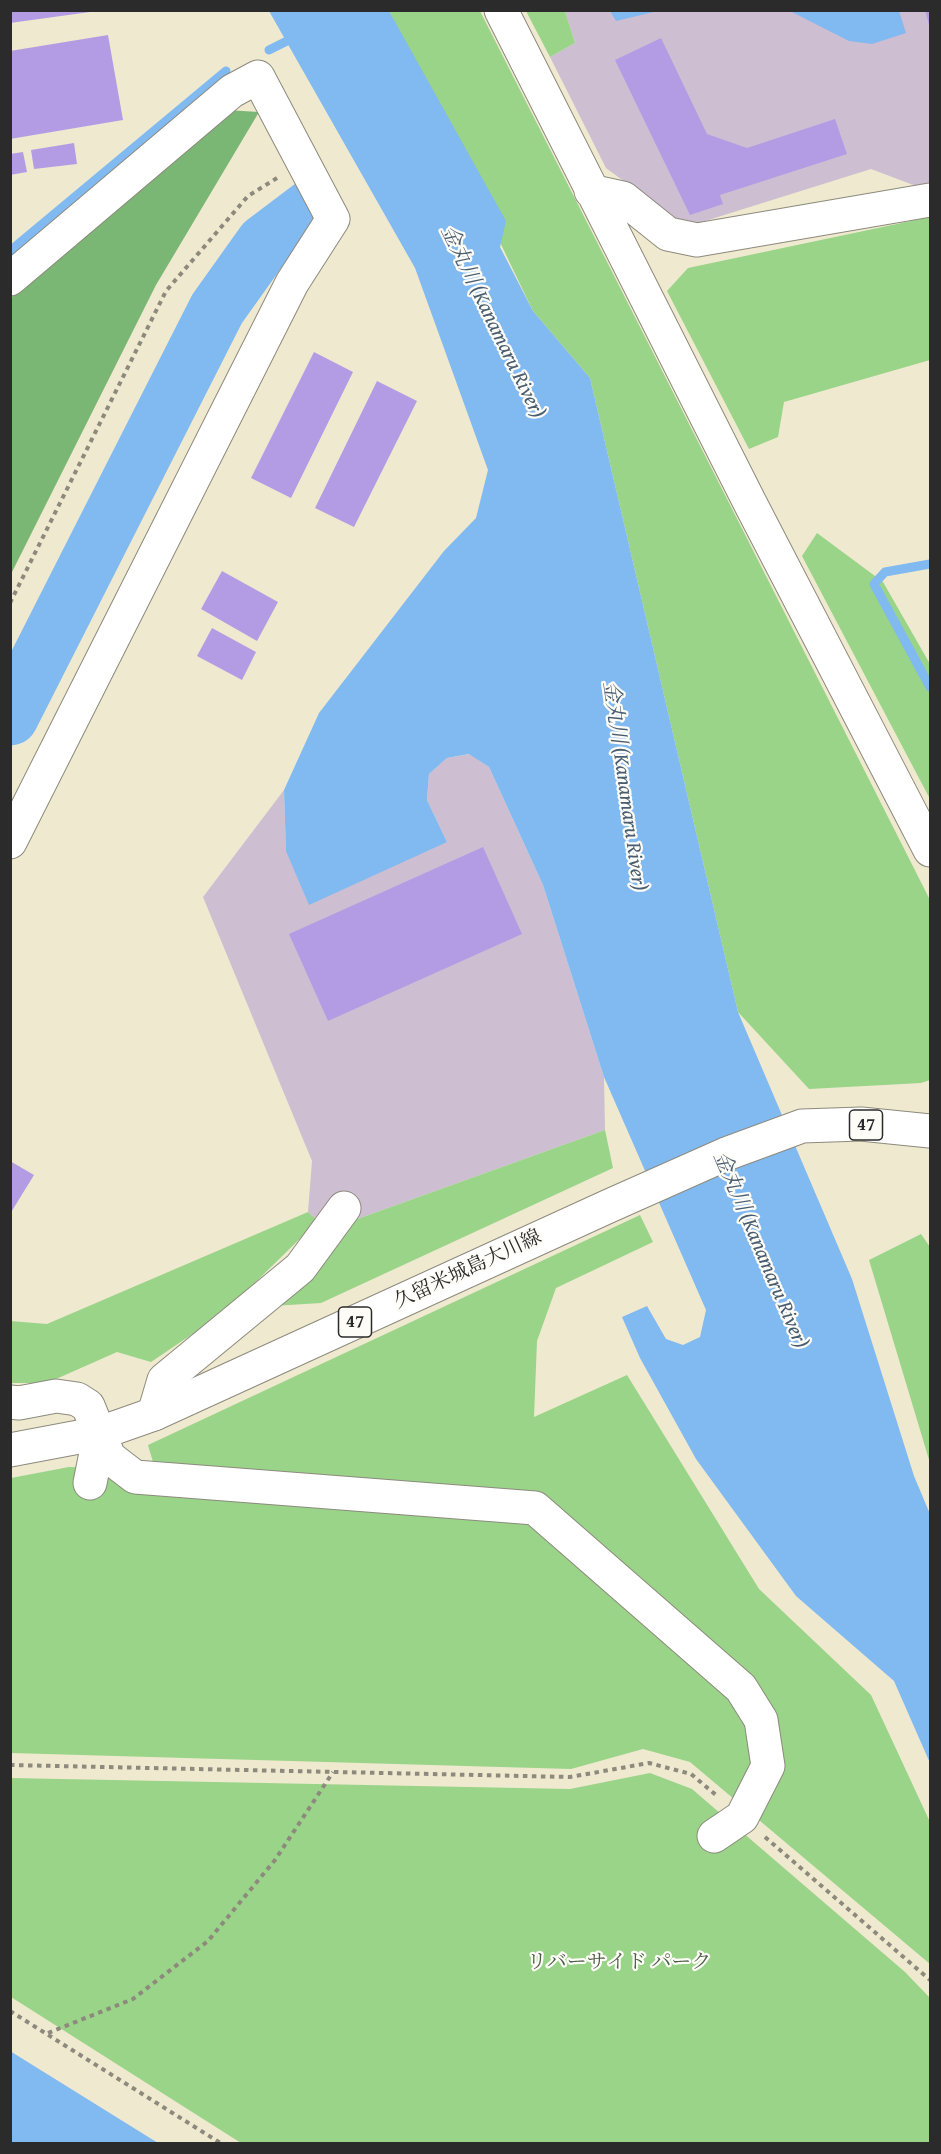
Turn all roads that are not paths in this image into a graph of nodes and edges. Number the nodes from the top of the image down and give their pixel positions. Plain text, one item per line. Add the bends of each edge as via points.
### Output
1 (501, 10) edge
2 (591, 191) junction
3 (930, 200) edge
4 (10, 279) edge
5 (10, 842) edge
6 (930, 850) edge
7 (930, 1131) edge
8 (344, 1208) dead end
9 (10, 1402) edge
10 (154, 1414) junction
11 (100, 1433) junction
12 (10, 1450) edge
13 (90, 1483) dead end
14 (714, 1836) dead end

1 - 2 street
2 - 3 street via 623,198 668,234 697,240
2 - 6 street
4 - 5 street via 232,91 258,77 333,219 292,283
7 - 10 street, 久留米城島大川線 / 47 via 861,1124 802,1126 726,1154
8 - 10 street via 300,1268 164,1380
9 - 11 street via 56,1396 77,1399 88,1406
10 - 11 street, 久留米城島大川線 / 47
11 - 12 street, 久留米城島大川線 / 47
11 - 13 street
11 - 14 street via 109,1457 135,1477 535,1508 741,1688 761,1720 768,1766 742,1817

